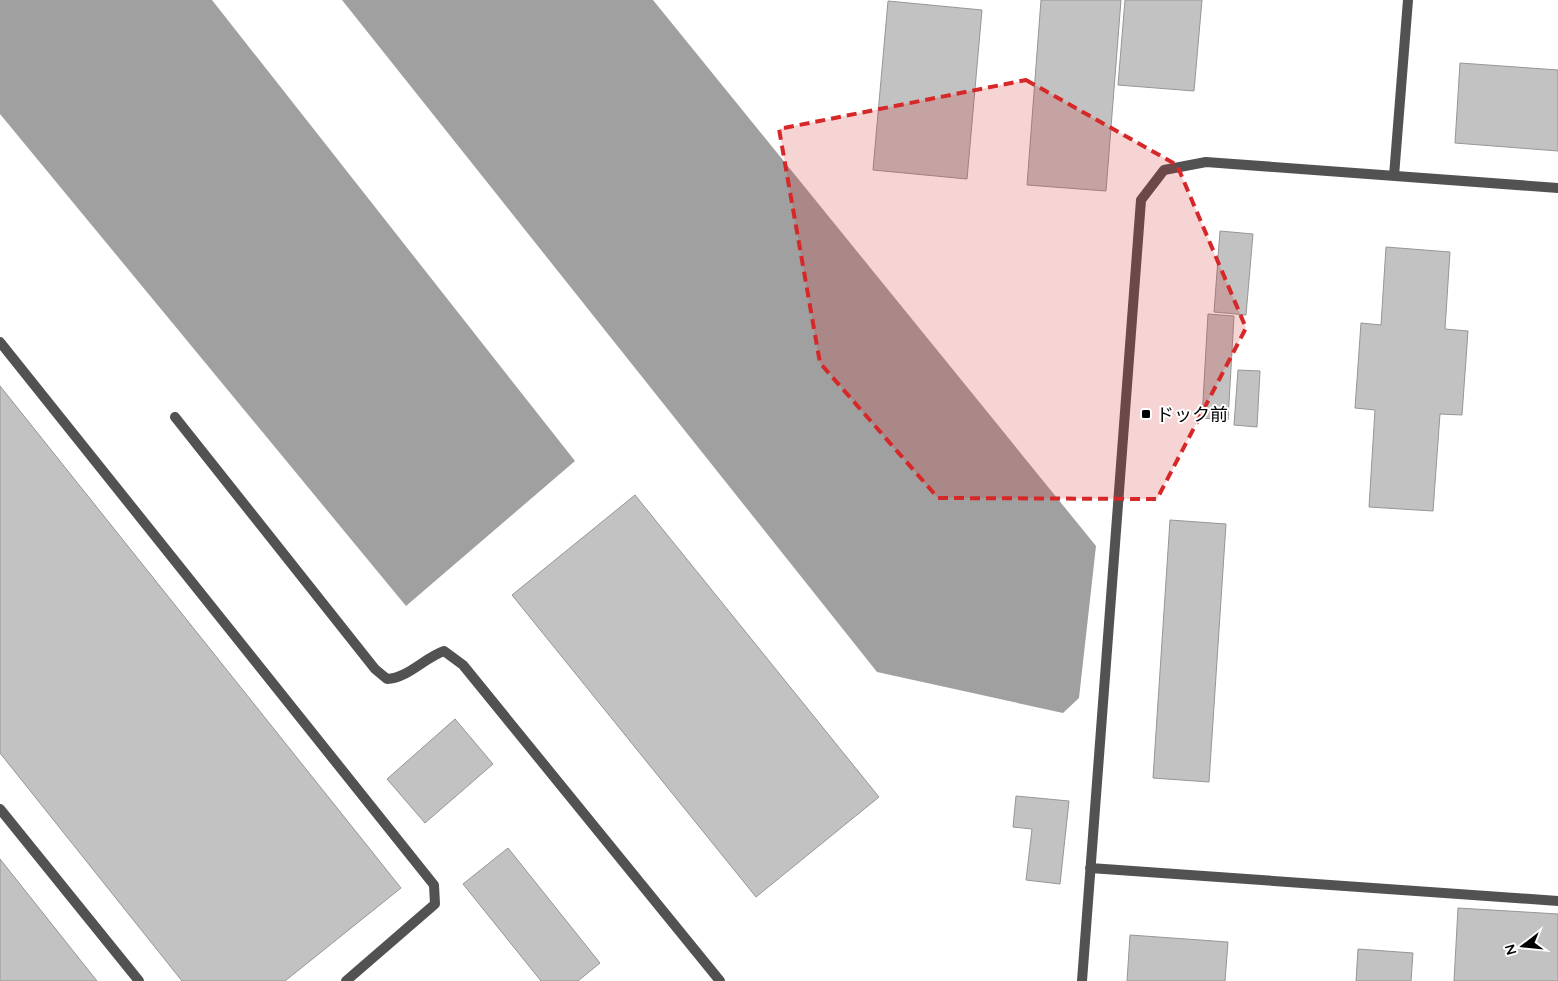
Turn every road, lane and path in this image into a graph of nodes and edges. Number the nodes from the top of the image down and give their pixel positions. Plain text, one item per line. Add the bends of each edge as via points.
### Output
1 (1408, 0) edge
2 (1394, 176) junction
3 (1558, 188) edge
4 (0, 342) edge
5 (174, 417) dead end
6 (0, 809) edge
7 (1090, 868) junction
8 (1558, 901) edge
9 (139, 981) edge
10 (346, 981) edge
11 (720, 981) edge
12 (1082, 981) edge

1 - 2 lane
2 - 3 lane
2 - 7 lane via 1206,162 1164,170 1141,200
4 - 10 lane via 434,885 435,904
5 - 11 lane via 375,669 387,679 398,678 444,651 464,665
6 - 9 lane
7 - 8 lane
7 - 12 lane

